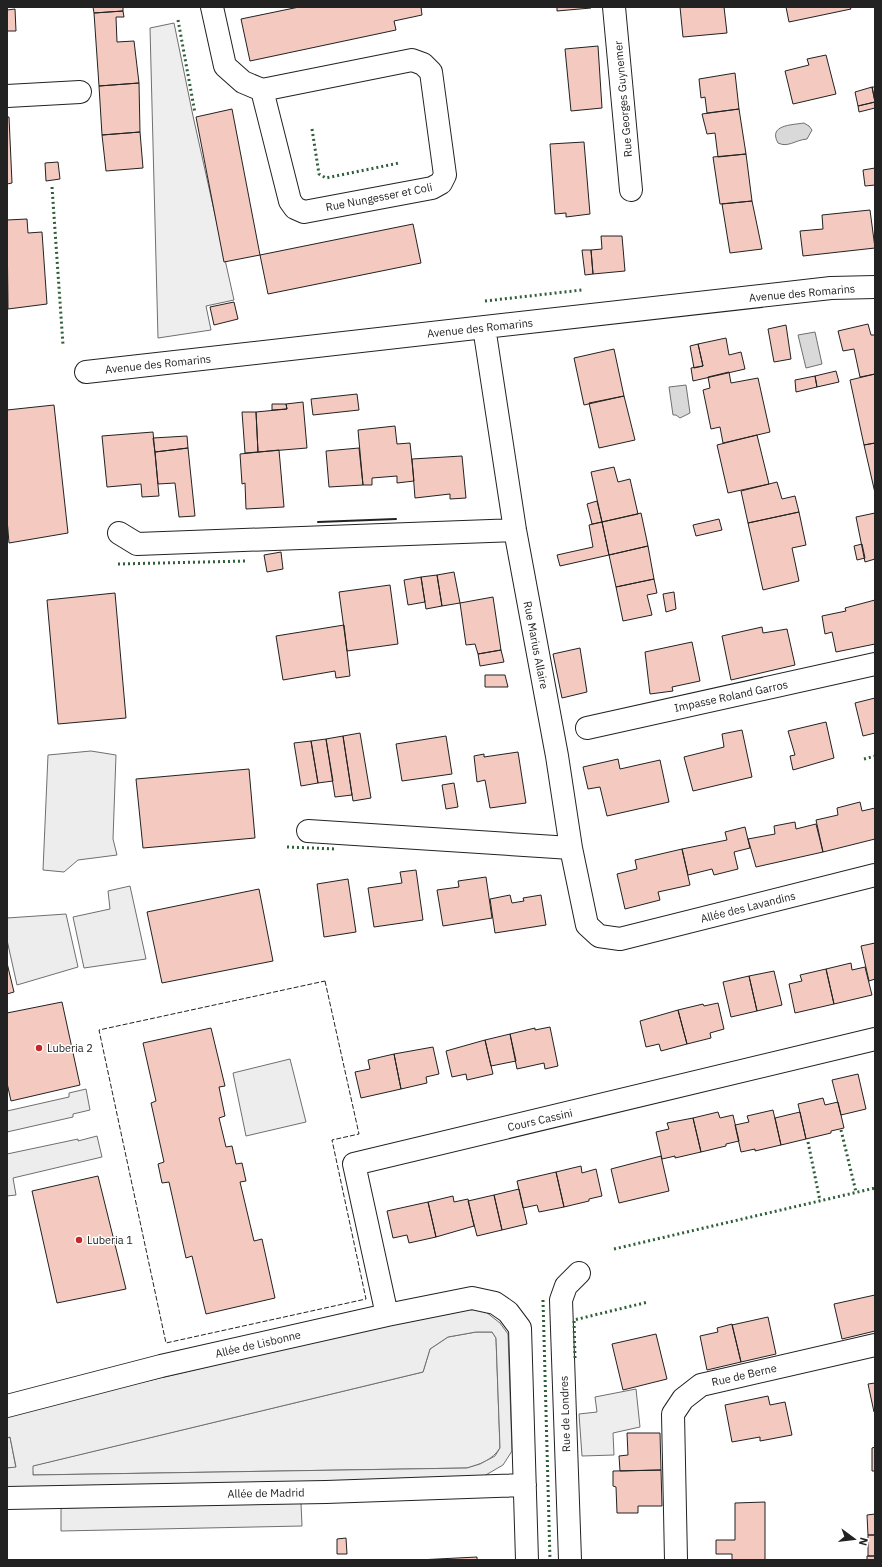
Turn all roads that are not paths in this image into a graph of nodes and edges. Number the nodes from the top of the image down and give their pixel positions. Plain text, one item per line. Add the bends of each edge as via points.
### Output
1 (212, 7) edge
2 (614, 7) edge
3 (262, 90) junction
4 (80, 92) dead end
5 (7, 96) edge
6 (632, 190) dead end
7 (875, 287) edge
8 (484, 327) junction
9 (86, 372) dead end
10 (515, 530) junction
11 (119, 533) dead end
12 (875, 664) edge
13 (587, 728) dead end
14 (308, 831) dead end
15 (571, 848) junction
16 (875, 875) edge
17 (620, 939) joint
18 (875, 1039) edge
19 (579, 1273) dead end
20 (387, 1314) junction
21 (875, 1345) edge
22 (7, 1406) edge
23 (525, 1485) junction
24 (7, 1498) edge
25 (527, 1560) edge
26 (570, 1560) edge
27 (676, 1560) edge

1 - 3 street via 225,66 243,82
2 - 6 street, Rue Georges Guynemer
3 - 3 street, Rue Nungesser et Coli via 290,201 295,208 304,212 432,188 441,183 445,175 431,72 423,64 412,60
4 - 5 street
7 - 8 street, Avenue des Romarins via 823,289
8 - 9 street, Avenue des Romarins
8 - 10 street, Rue Marius Allaire
10 - 11 street via 137,544
10 - 15 street, Rue Marius Allaire via 557,756
12 - 13 street, Impasse Roland Garros
14 - 15 street
15 - 17 street, Rue Marius Allaire via 587,925 599,936
16 - 17 street, Allée des Lavandins
18 - 20 street, Cours Cassini via 354,1164
19 - 26 street, Rue de Londres via 566,1286 561,1300
20 - 22 street, Allée de Lisbonne via 161,1366
20 - 23 street, Allée de Lisbonne via 472,1298 495,1303 508,1312 520,1328
21 - 27 street, Rue de Berne via 701,1385 683,1399 674,1414
23 - 24 street, Allée de Madrid
23 - 25 street

